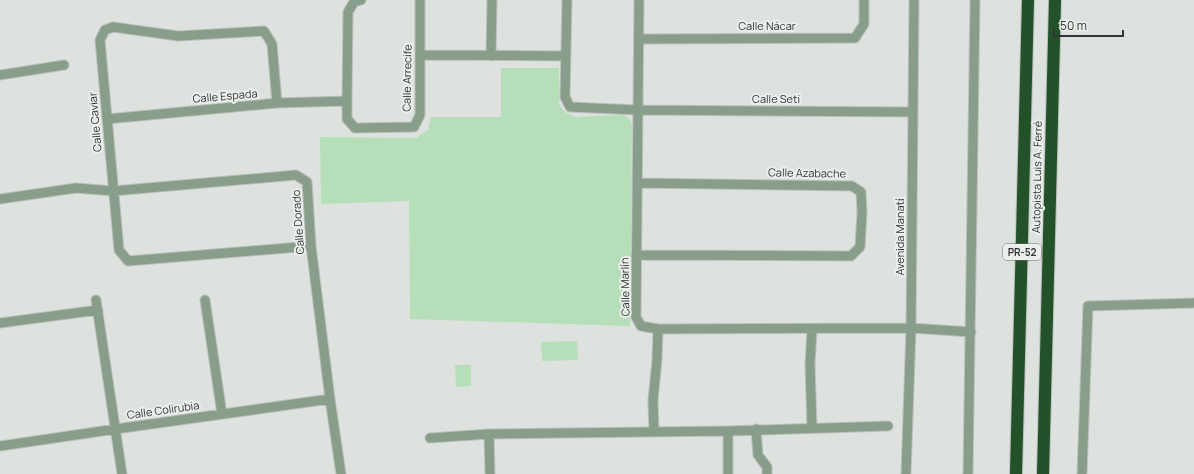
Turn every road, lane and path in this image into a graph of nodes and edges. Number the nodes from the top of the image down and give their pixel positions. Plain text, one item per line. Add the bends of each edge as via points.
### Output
1 (361, 0) edge
2 (420, 0) edge
3 (492, 0) edge
4 (567, 0) edge
5 (639, 0) edge
6 (864, 0) edge
7 (914, 0) edge
8 (975, 0) edge
9 (1028, 0) edge
10 (1055, 0) edge
11 (638, 38) junction
12 (420, 55) junction
13 (491, 56) junction
14 (565, 56) junction
15 (64, 65) dead end
16 (0, 75) edge
17 (347, 101) junction
18 (277, 103) junction
19 (638, 110) junction
20 (913, 112) junction
21 (107, 119) junction
22 (637, 182) junction
23 (113, 191) junction
24 (0, 199) edge
25 (311, 246) junction
26 (636, 255) junction
27 (96, 300) dead end
28 (205, 300) dead end
29 (1194, 303) edge
30 (98, 310) junction
31 (0, 322) edge
32 (911, 328) junction
33 (658, 329) junction
34 (812, 329) junction
35 (971, 332) junction
36 (330, 399) junction
37 (222, 414) junction
38 (862, 417) dead end
39 (888, 426) dead end
40 (861, 427) junction
41 (812, 428) junction
42 (116, 429) junction
43 (756, 430) junction
44 (728, 431) junction
45 (654, 432) junction
46 (489, 434) junction
47 (430, 438) dead end
48 (0, 446) edge
49 (122, 474) edge
50 (341, 474) edge
51 (490, 474) edge
52 (728, 474) edge
53 (767, 474) edge
54 (906, 474) edge
55 (968, 474) edge
56 (1016, 474) edge
57 (1043, 474) edge
58 (1082, 474) edge

1 - 17 street, Calle Arrecife via 354,2 348,12
2 - 12 street, Calle Arrecife
3 - 13 street
4 - 14 street
5 - 11 street, Calle Marlín
6 - 11 street, Calle Nácar via 864,24 855,38
7 - 20 street, Avenida Manatí
8 - 35 street
9 - 56 highway, Autopista Luis A. Ferré / PR-52
10 - 57 highway, Autopista Luis A. Ferré / PR-52
11 - 19 street, Calle Marlín
12 - 13 street
12 - 17 street, Calle Arrecife via 420,115 414,127 355,128 348,119
13 - 14 street
14 - 19 street via 565,97 570,107
15 - 16 street
17 - 18 street, Calle Espada
18 - 21 street, Calle Espada
18 - 21 street, Calle Caviar via 272,44 264,31 178,36 113,27 104,30 100,40
19 - 20 street, Calle Seti
19 - 22 street, Calle Marlín
20 - 32 street, Avenida Manatí
21 - 23 street, Calle Caviar
22 - 26 street, Calle Marlín
22 - 26 street, Calle Azabache via 852,186 861,192 862,213 860,247 851,256
23 - 24 street, Calle Dorado via 76,188
23 - 25 street, Calle Caviar via 119,250 128,261
23 - 25 street, Calle Dorado via 296,175 308,182
25 - 36 street, Calle Dorado
26 - 33 street, Calle Marlín via 636,317 641,326
27 - 30 street
28 - 37 street
29 - 58 street via 1088,306
30 - 31 street
30 - 42 street
32 - 34 street, Calle Marlín
32 - 35 street, Calle Marlín
32 - 54 street, Avenida Manatí
33 - 34 street, Calle Marlín
33 - 45 street via 653,400
34 - 41 street
35 - 55 street
36 - 37 street, Calle Colirubia
36 - 50 street, Calle Dorado
37 - 42 street, Calle Colirubia
38 - 40 street
39 - 40 street
40 - 41 street
41 - 43 street
42 - 48 street, Calle Colirubia
42 - 49 street
43 - 44 street
43 - 53 street via 758,455 767,467
44 - 45 street
44 - 52 street
45 - 46 street
46 - 47 street
46 - 51 street

